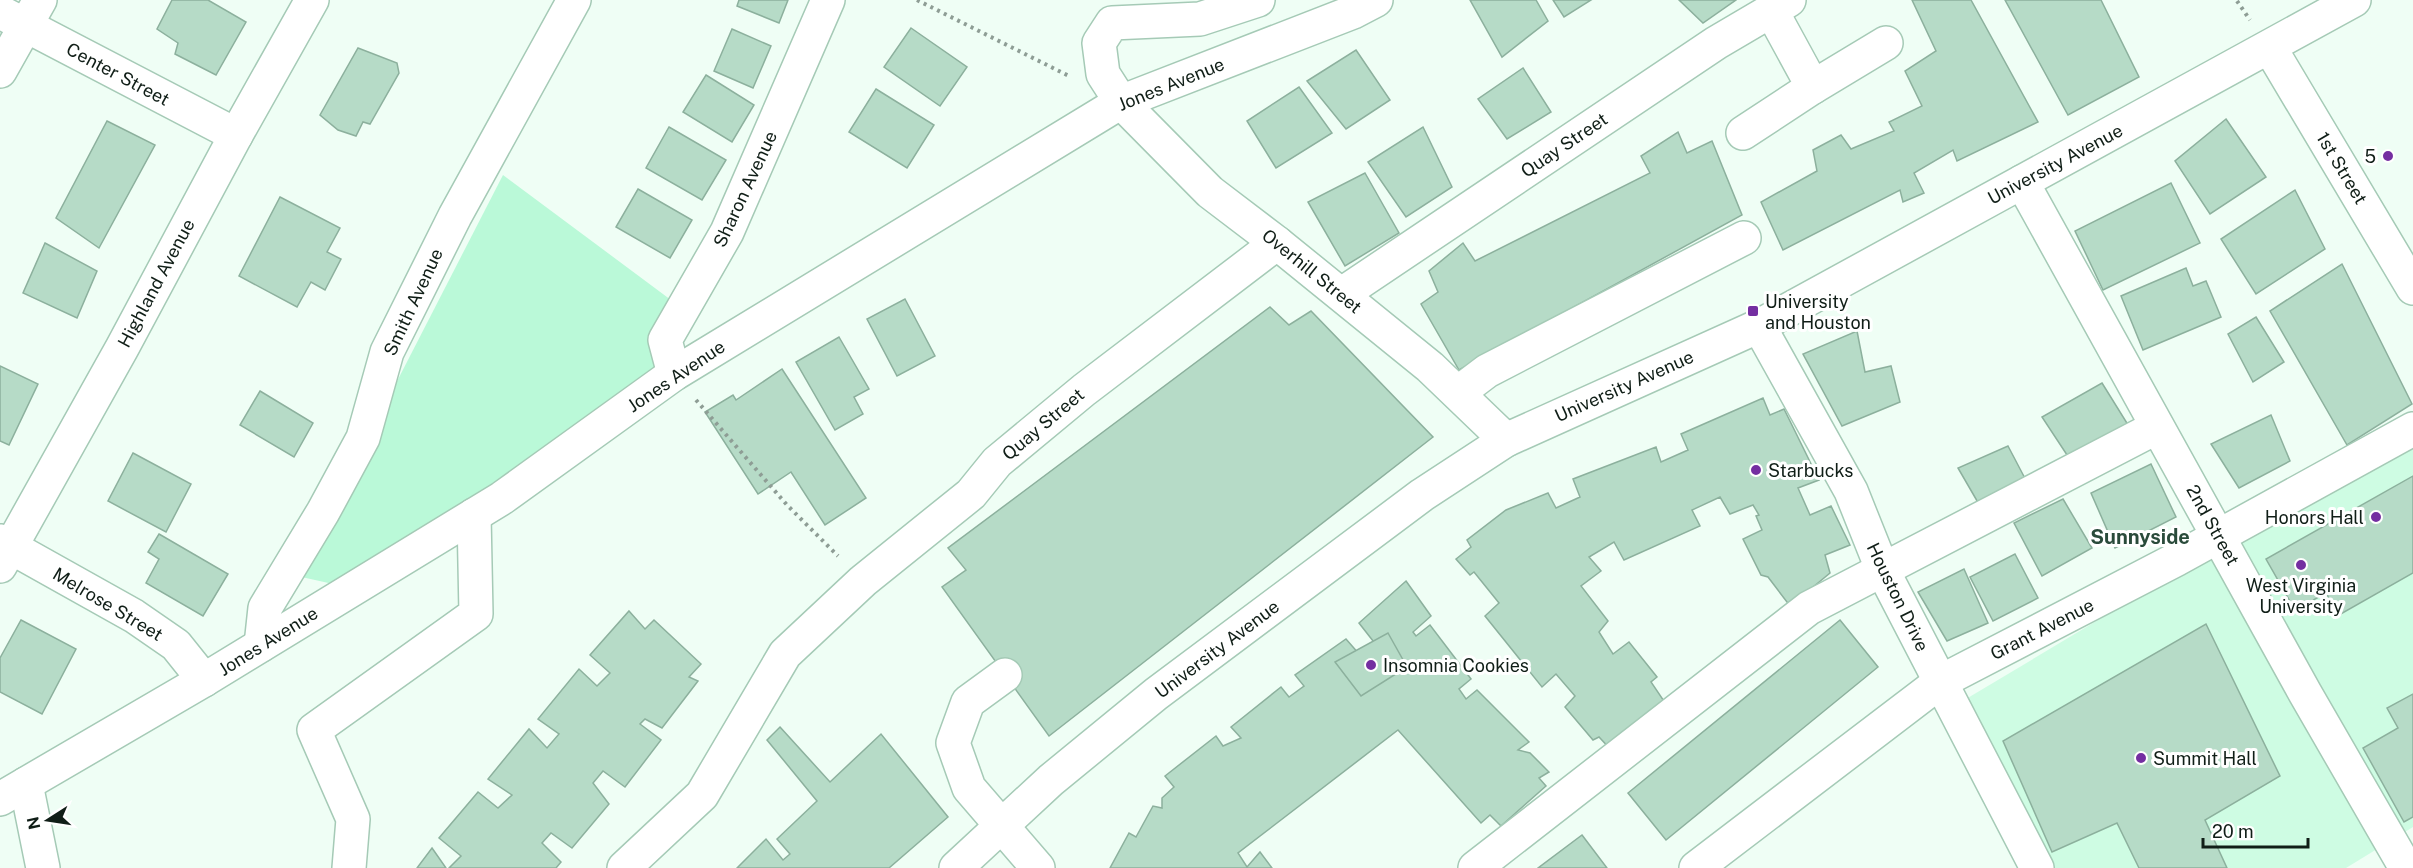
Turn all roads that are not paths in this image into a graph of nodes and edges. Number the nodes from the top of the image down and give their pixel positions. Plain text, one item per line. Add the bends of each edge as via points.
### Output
1 (312, 0) edge
2 (574, 0) edge
3 (828, 0) edge
4 (1258, 0) edge
5 (1376, 0) edge
6 (2354, 0) edge
7 (1780, 5) edge
8 (22, 13) edge
9 (1886, 43) dead end
10 (2270, 48) junction
11 (0, 71) edge
12 (1812, 87) junction
13 (1121, 102) junction
14 (1743, 133) dead end
15 (236, 135) junction
16 (2022, 182) junction
17 (1744, 238) dead end
18 (1277, 243) junction
19 (2413, 288) edge
20 (1342, 294) junction
21 (1759, 326) junction
22 (674, 374) junction
23 (1458, 393) junction
24 (2157, 427) junction
25 (2413, 429) edge
26 (1506, 440) junction
27 (474, 515) junction
28 (2218, 535) junction
29 (4, 552) edge
30 (1883, 571) junction
31 (261, 645) junction
32 (1005, 675) dead end
33 (204, 680) junction
34 (1940, 682) junction
35 (13, 791) edge
36 (1001, 825) junction
37 (44, 868) edge
38 (349, 868) edge
39 (624, 868) edge
40 (956, 868) edge
41 (1011, 868) edge
42 (1038, 868) edge
43 (1474, 868) edge
44 (1696, 868) edge
45 (2037, 868) edge
46 (2406, 868) edge

1 - 15 street, Highland Avenue
2 - 31 street, Smith Avenue via 455,216 387,352 363,438 265,608
3 - 22 street, Sharon Avenue via 727,232 665,340
4 - 13 street, Overhill Street via 1200,19 1112,23 1099,43 1104,74
5 - 13 street, Jones Avenue
6 - 10 street, University Avenue
7 - 12 street
7 - 20 street, Quay Street via 1716,43
8 - 11 street
8 - 15 street, Center Street
9 - 12 street
10 - 16 street, University Avenue
10 - 19 street, 1st Street
12 - 14 street
13 - 18 street, Overhill Street via 1210,192
13 - 22 street, Jones Avenue
15 - 29 street, Highland Avenue via 122,348
16 - 21 street, University Avenue
16 - 24 street, 2nd Street
17 - 23 street via 1487,371
18 - 20 street, Overhill Street
18 - 39 street, Quay Street via 1084,390 997,462 970,494 863,581 785,654 702,795
20 - 23 street, Overhill Street
21 - 26 street, University Avenue
21 - 30 street, Houston Drive via 1851,491
22 - 27 street, Jones Avenue
23 - 26 street, Overhill Street
24 - 28 street, 2nd Street
24 - 30 street
25 - 28 street, Grant Avenue
26 - 36 street, University Avenue via 1422,495 1156,694
27 - 31 street, Jones Avenue
27 - 38 street via 476,614 314,730 353,819
28 - 34 street, Grant Avenue
28 - 46 street, 2nd Street
29 - 33 street, Melrose Street via 134,616 176,645
30 - 34 street, Houston Drive
30 - 43 street via 1809,608
31 - 33 street, Jones Avenue
32 - 36 street via 968,702 953,743 969,788
33 - 35 street, Jones Avenue
34 - 44 street, Grant Avenue
34 - 45 street, Houston Drive
35 - 37 street
36 - 40 street, University Avenue
36 - 41 street
36 - 42 street

